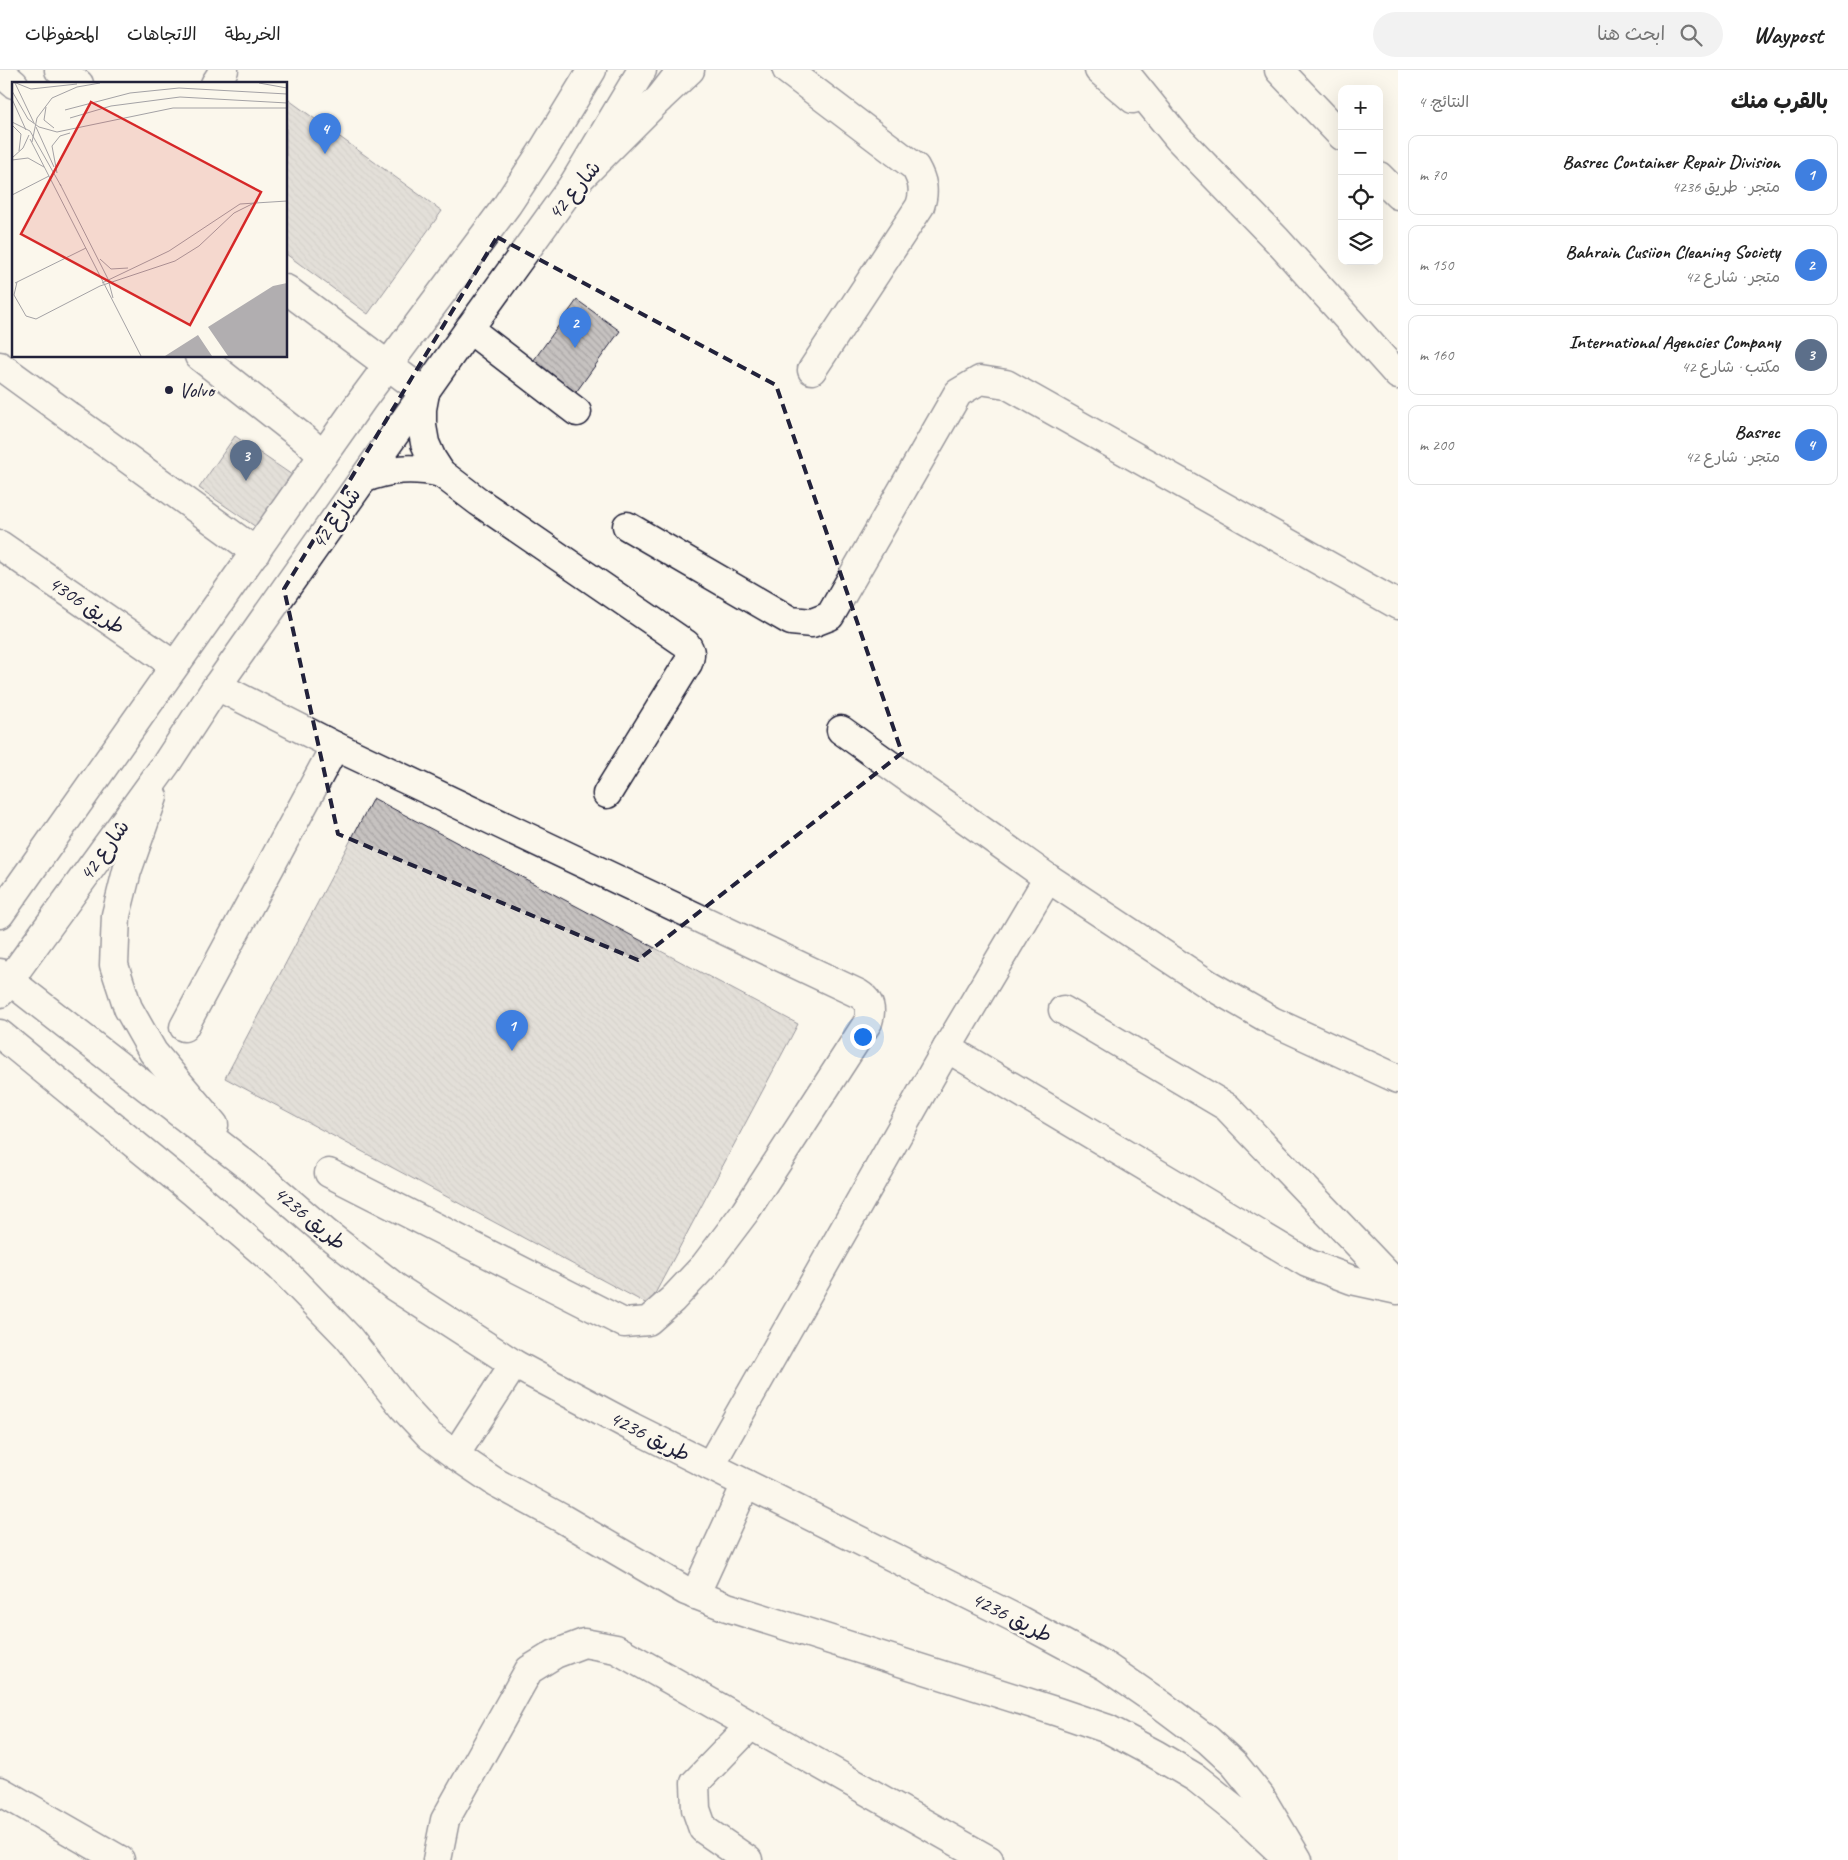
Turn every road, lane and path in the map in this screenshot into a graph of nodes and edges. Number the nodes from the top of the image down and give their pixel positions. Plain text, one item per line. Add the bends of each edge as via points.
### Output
1 (59, 70) edge
2 (224, 70) edge
3 (592, 70) edge
4 (642, 70) edge
5 (681, 70) edge
6 (690, 70) edge
7 (787, 70) edge
8 (1099, 70) edge
9 (1124, 70) edge
10 (1278, 70) edge
11 (0, 72) edge
12 (12, 82) edge
13 (75, 82) edge
14 (215, 82) edge
15 (659, 99) junction
16 (1338, 132) edge
17 (1178, 138) junction
18 (1383, 180) edge
19 (573, 184) junction
20 (1398, 196) edge
21 (288, 290) edge
22 (469, 329) junction
23 (202, 358) edge
24 (388, 364) junction
25 (0, 366) edge
26 (812, 370) dead end
27 (1398, 375) edge
28 (425, 392) junction
29 (577, 412) dead end
30 (323, 456) junction
31 (441, 473) junction
32 (363, 479) junction
33 (627, 526) dead end
34 (0, 545) edge
35 (256, 552) junction
36 (1398, 605) edge
37 (174, 664) junction
38 (217, 686) junction
39 (841, 730) dead end
40 (336, 746) junction
41 (166, 764) junction
42 (607, 794) dead end
43 (1048, 878) junction
44 (0, 914) edge
45 (3, 982) edge
46 (1063, 1010) dead end
47 (184, 1027) dead end
48 (0, 1034) edge
49 (947, 1048) junction
50 (1398, 1079) edge
51 (254, 1172) junction
52 (329, 1173) dead end
53 (1398, 1286) edge
54 (1398, 1290) edge
55 (514, 1364) junction
56 (455, 1455) junction
57 (710, 1466) junction
58 (746, 1484) junction
59 (696, 1595) junction
60 (751, 1725) junction
61 (0, 1791) edge
62 (120, 1860) edge
63 (437, 1860) edge
64 (748, 1860) edge
65 (989, 1860) edge
66 (1289, 1860) edge
67 (1298, 1860) edge

1 - 13 main road
2 - 14 main road
3 - 24 main road, شارع 42 via 507,206
4 - 19 main road
5 - 15 main road, شارع 42
6 - 15 main road
7 - 26 main road via 914,167 923,185 920,206
8 - 17 main road
9 - 17 main road
10 - 16 main road
11 - 12 main road
15 - 19 main road, شارع 42
17 - 27 main road via 1277,240
18 - 20 main road
19 - 22 main road, شارع 42
21 - 24 main road
22 - 28 main road, شارع 42
22 - 29 main road
23 - 30 main road
24 - 28 main road
24 - 30 main road, شارع 42
25 - 35 main road
28 - 31 main road via 422,426 425,443
28 - 32 main road, شارع 42
30 - 35 main road, شارع 42
31 - 32 main road via 410,468
31 - 42 main road via 686,644 690,650 688,663
32 - 38 main road, شارع 42
33 - 36 main road via 791,621 812,623 830,616 958,393 980,380 1006,384
34 - 37 main road, طريق 4306
35 - 37 main road, شارع 42
37 - 44 main road, شارع 42
38 - 40 main road
38 - 41 main road, شارع 42
39 - 43 main road
40 - 47 main road
40 - 52 main road via 859,994 869,1003 870,1013 868,1022 728,1237 686,1286 648,1321 624,1323
41 - 45 main road, شارع 42
41 - 51 main road via 127,871 116,915 114,965 128,1008 153,1052
43 - 49 main road
43 - 50 main road via 1256,1012
45 - 51 main road, طريق 4236
46 - 53 main road via 1228,1106
48 - 56 main road via 280,1267 348,1337 430,1436
49 - 54 main road via 1307,1263 1352,1280
49 - 57 main road
51 - 55 main road, طريق 4236 via 395,1287
55 - 56 main road
55 - 57 main road, طريق 4236
56 - 59 main road via 495,1482
57 - 58 main road, طريق 4236
58 - 59 main road
58 - 67 main road, طريق 4236 via 1105,1666 1200,1734 1234,1764 1260,1796
59 - 66 main road via 1108,1729 1196,1778
60 - 63 main road via 616,1649 584,1643 555,1654 529,1670 445,1820
60 - 64 main road via 695,1783 696,1809 703,1829
60 - 65 main road
61 - 62 main road

